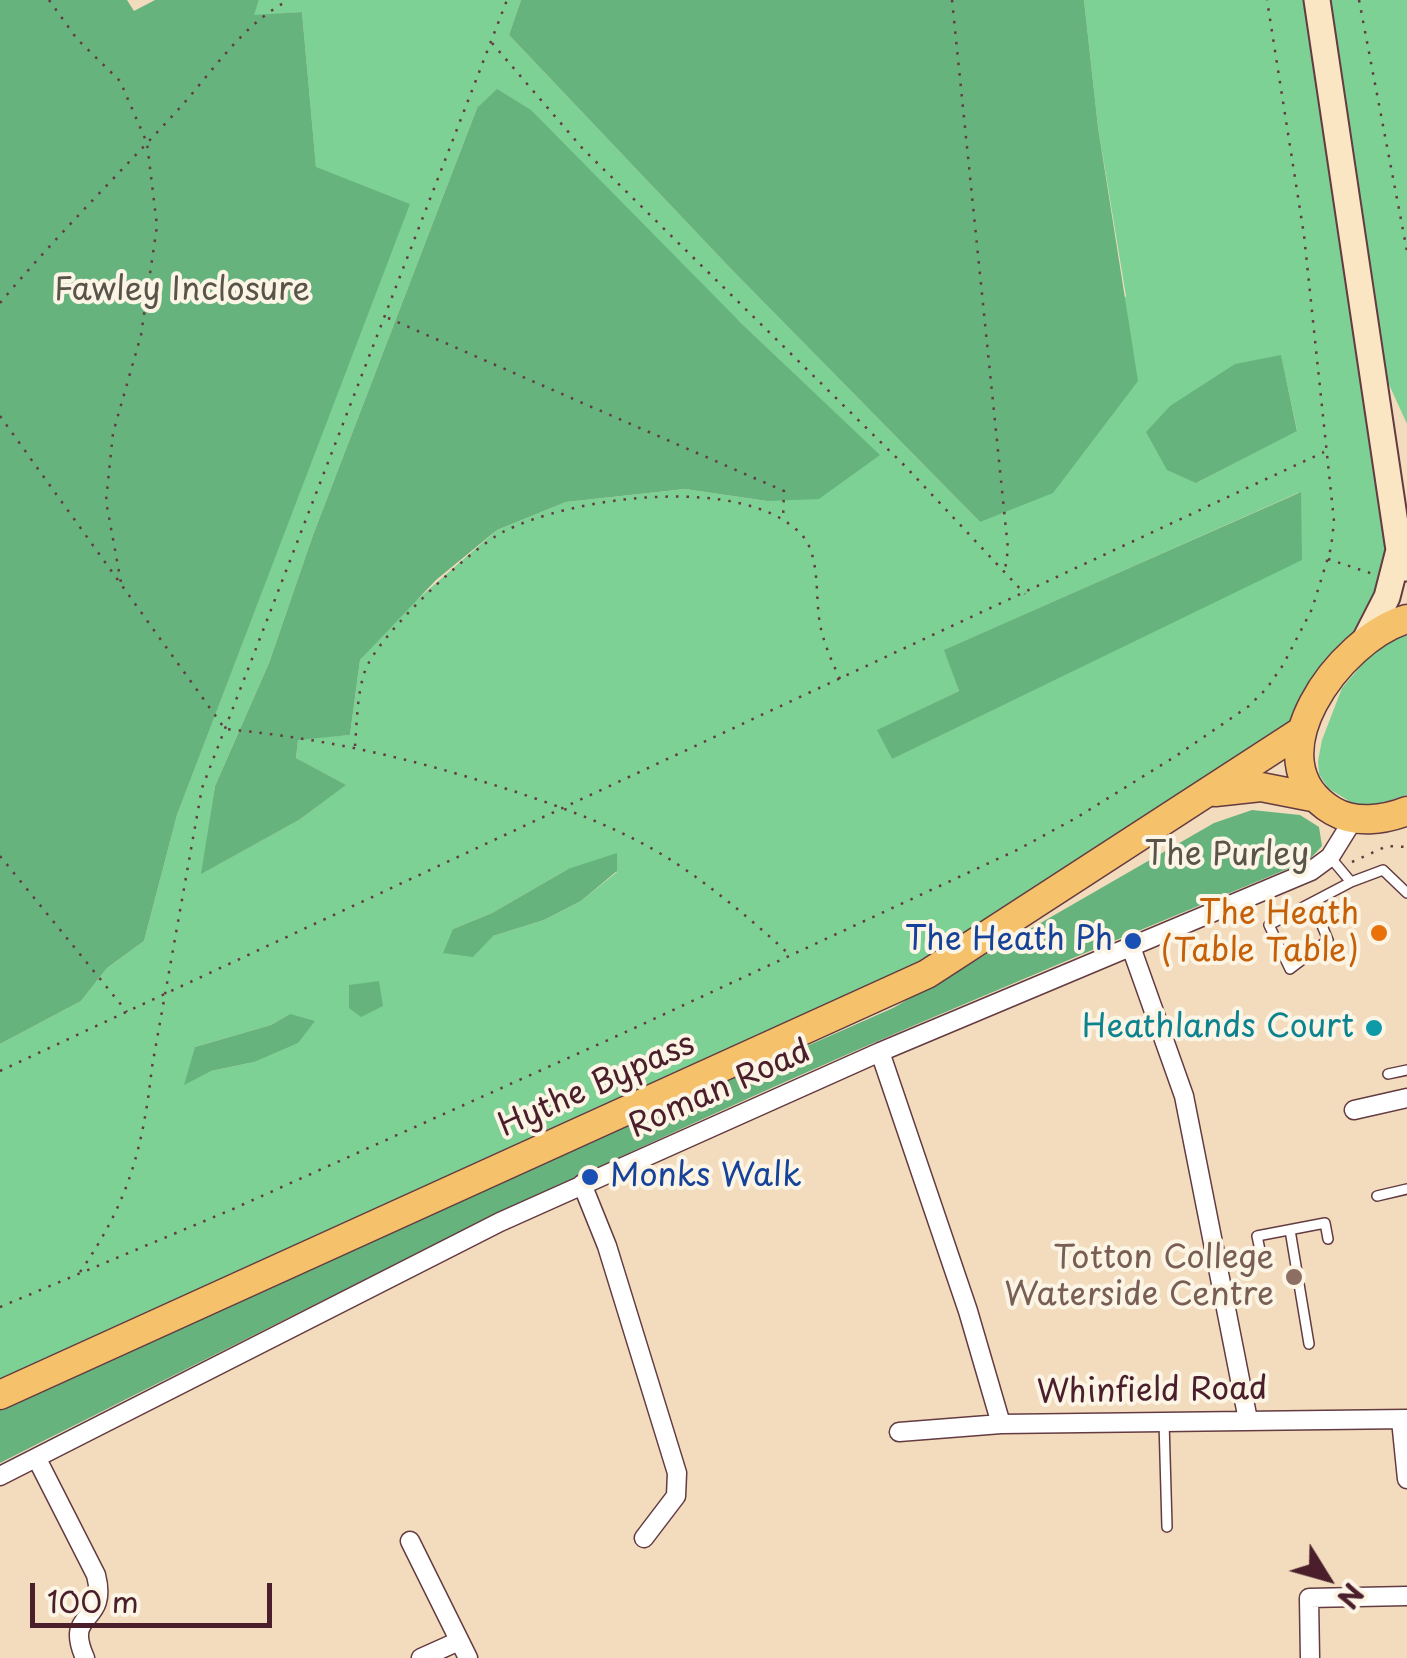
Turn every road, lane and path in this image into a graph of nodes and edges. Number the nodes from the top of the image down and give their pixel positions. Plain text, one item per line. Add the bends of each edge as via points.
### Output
1 (49, 0) edge
2 (271, 0) edge
3 (289, 0) edge
4 (507, 0) edge
5 (952, 0) edge
6 (1267, 0) edge
7 (1317, 0) edge
8 (1359, 0) edge
9 (272, 9) junction
10 (492, 41) junction
11 (147, 143) junction
12 (1407, 250) edge
13 (0, 303) edge
14 (385, 316) junction
15 (0, 416) edge
16 (1325, 452) junction
17 (782, 521) junction
18 (1328, 559) junction
19 (1400, 566) edge
20 (1005, 572) junction
21 (122, 590) junction
22 (1026, 594) junction
23 (1407, 619) edge
24 (1366, 640) junction
25 (840, 680) junction
26 (225, 728) junction
27 (1300, 732) junction
28 (356, 746) junction
29 (1199, 796) junction
30 (1312, 797) junction
31 (562, 808) junction
32 (1407, 811) edge
33 (1353, 820) junction
34 (0, 856) edge
35 (1330, 857) junction
36 (1351, 882) junction
37 (1407, 893) edge
38 (1314, 906) dead end
39 (1131, 948) junction
40 (791, 956) junction
41 (164, 998) junction
42 (128, 1014) junction
43 (880, 1052) junction
44 (1407, 1070) edge
45 (0, 1072) edge
46 (1388, 1074) dead end
47 (1407, 1098) edge
48 (1354, 1110) dead end
49 (582, 1184) junction
50 (1407, 1190) edge
51 (1377, 1196) dead end
52 (1290, 1230) junction
53 (1328, 1239) dead end
54 (1218, 1265) junction
55 (79, 1273) junction
56 (0, 1308) edge
57 (1309, 1344) dead end
58 (0, 1394) edge
59 (1248, 1420) junction
60 (1404, 1420) edge
61 (1164, 1421) junction
62 (1002, 1424) junction
63 (899, 1432) dead end
64 (38, 1458) junction
65 (0, 1476) edge
66 (1407, 1479) edge
67 (1167, 1527) dead end
68 (644, 1538) dead end
69 (410, 1540) dead end
70 (1407, 1596) edge
71 (464, 1650) edge
72 (85, 1658) edge
73 (421, 1658) edge
74 (1310, 1658) edge

1 - 11 path via 120,81
2 - 9 path
3 - 9 path
4 - 10 path
5 - 20 path
6 - 16 path via 1304,235
7 - 19 main road
8 - 12 path
9 - 11 path
10 - 14 path
10 - 20 path via 583,149
11 - 13 path
11 - 21 path via 157,226 140,335 113,433 106,501
14 - 17 path via 784,491
14 - 26 path
15 - 21 path
16 - 18 path via 1334,521
16 - 22 path
17 - 25 path via 809,547 820,628
17 - 28 path via 689,495 573,506 502,532 430,592 374,654 365,671
18 - 19 path
18 - 40 path via 1296,641 1249,706 1032,842
19 - 24 main road
20 - 22 path
21 - 26 path
22 - 25 path
23 - 24 main road
24 - 27 main road via 1327,684
25 - 31 path
26 - 28 path
26 - 41 path via 202,788
27 - 29 main road, Hythe Bypass
27 - 30 main road via 1301,775
28 - 31 path
29 - 30 main road, Hythe Bypass via 1260,787
29 - 58 main road, Hythe Bypass via 927,974
30 - 33 main road, Hythe Bypass
31 - 40 path via 669,859
31 - 41 path
32 - 33 main road
33 - 35 street, Roman Road
34 - 42 path
35 - 36 lane
35 - 39 street, Roman Road
36 - 37 lane via 1383,870
36 - 38 lane via 1270,925 1290,969 1328,940
39 - 43 street, Roman Road
39 - 54 street via 1184,1096
40 - 55 path
41 - 42 path
41 - 55 path via 134,1168 117,1214
42 - 45 path
43 - 49 street, Roman Road
43 - 62 street
44 - 46 lane
47 - 48 street
49 - 64 street, Roman Road
49 - 68 street via 677,1474 676,1496
50 - 51 lane
52 - 53 lane via 1325,1223
52 - 54 lane via 1257,1236 1261,1255
52 - 57 lane
54 - 59 street
55 - 56 path
59 - 60 street, Whinfield Road
59 - 61 street, Whinfield Road
60 - 66 street
61 - 62 street, Whinfield Road
61 - 67 lane
62 - 63 street, Whinfield Road
64 - 65 street, Roman Road
64 - 72 street via 100,1592 78,1628
69 - 71 street
70 - 74 street via 1309,1598
71 - 73 street

